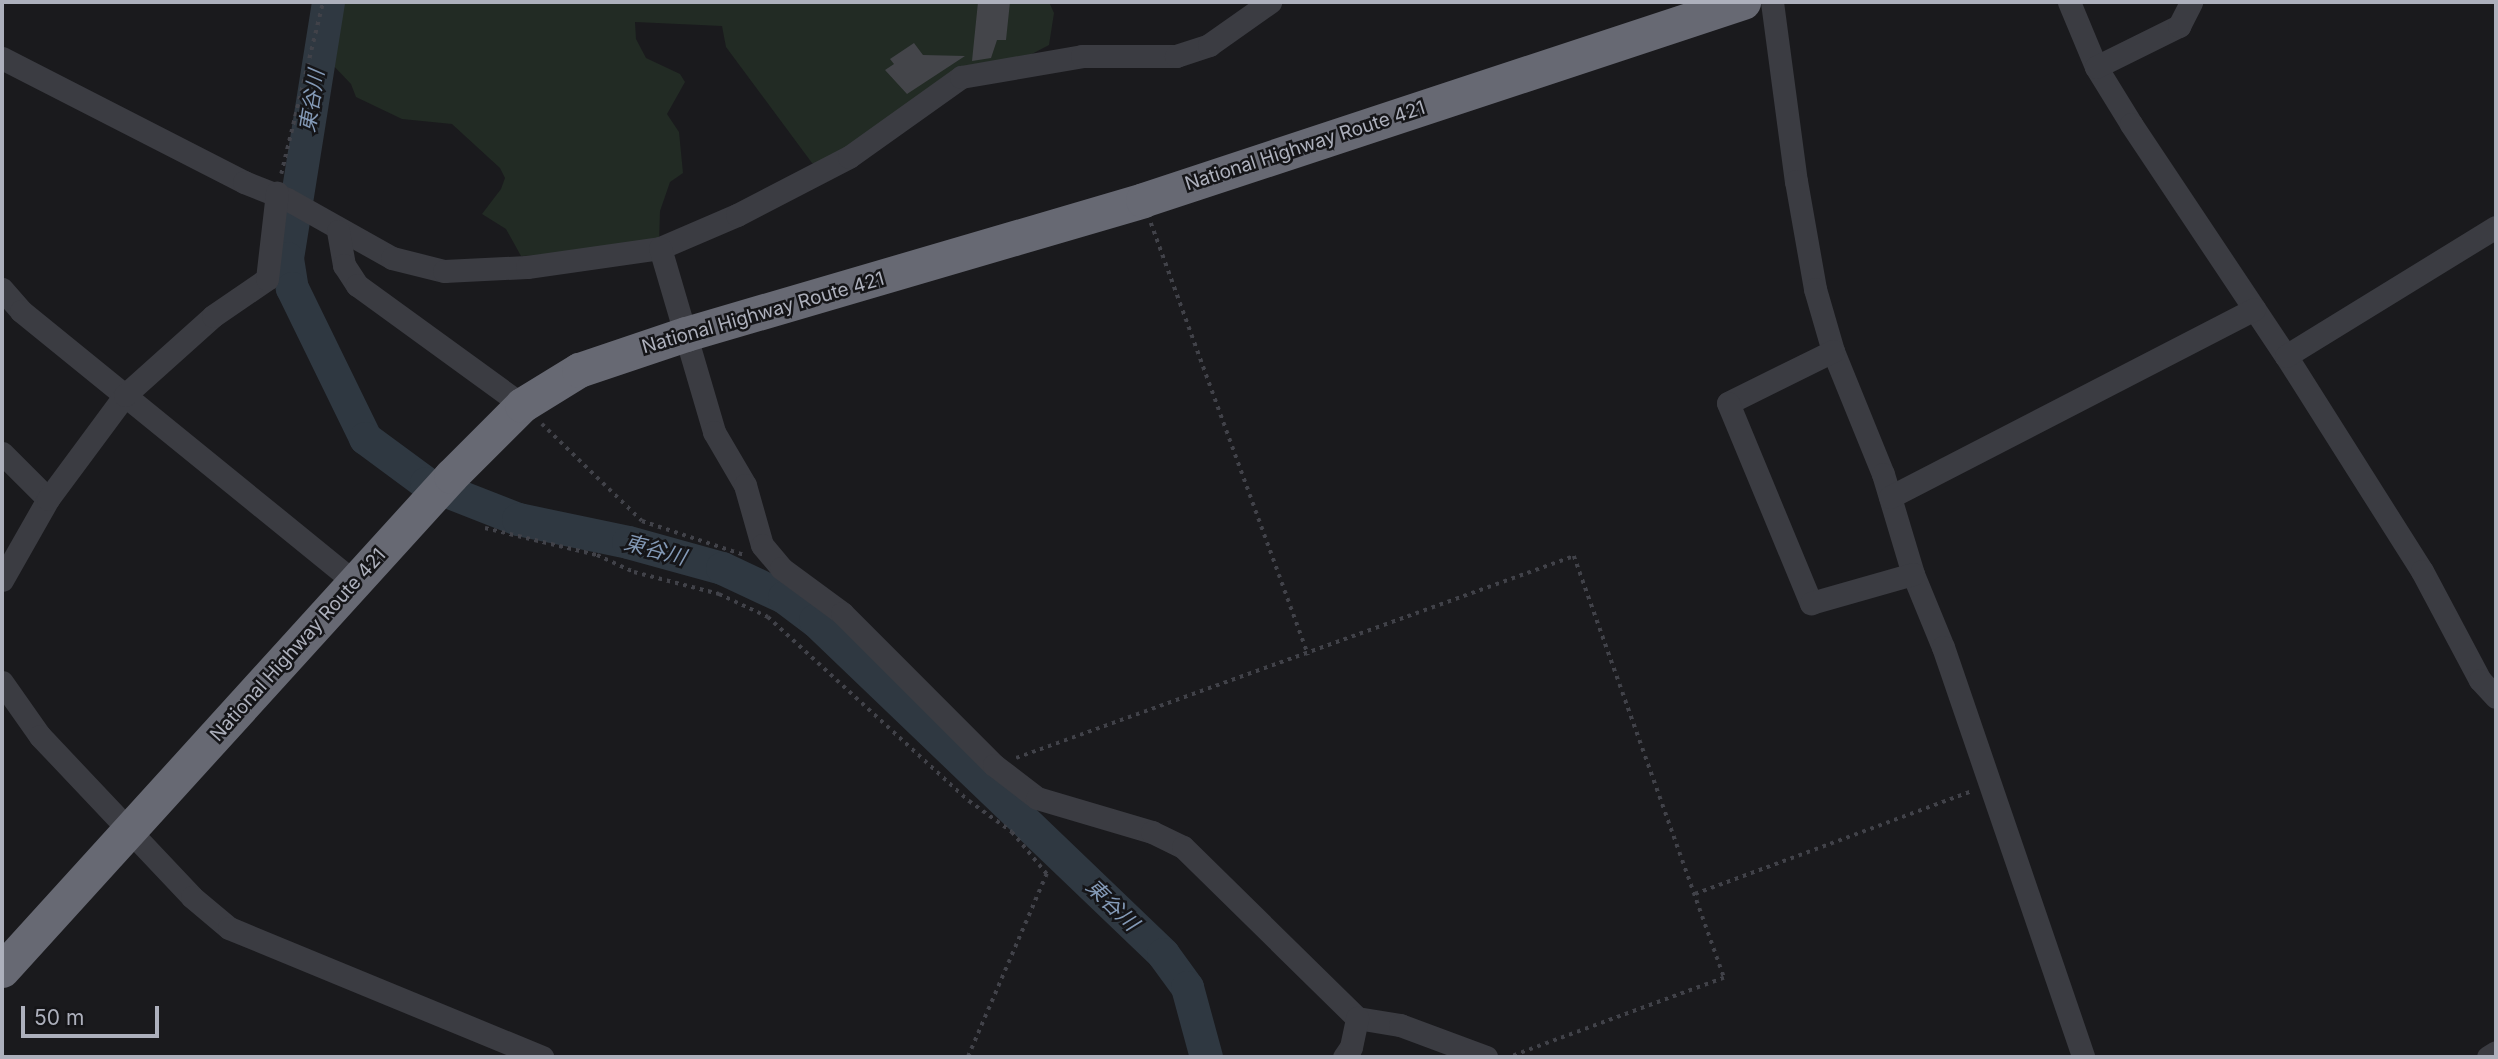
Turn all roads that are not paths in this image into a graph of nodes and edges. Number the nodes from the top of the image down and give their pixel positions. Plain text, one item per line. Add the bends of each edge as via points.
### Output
1 (1270, 2) edge
2 (1743, 2) edge
3 (1772, 2) edge
4 (2069, 2) edge
5 (2191, 2) edge
6 (2, 58) edge
7 (2096, 66) junction
8 (290, 200) junction
9 (2496, 227) edge
10 (338, 231) junction
11 (660, 248) junction
12 (2, 289) edge
13 (2254, 309) junction
14 (687, 334) junction
15 (1833, 351) junction
16 (2286, 356) junction
17 (125, 394) junction
18 (522, 405) junction
19 (2, 453) edge
20 (1890, 497) junction
21 (48, 499) junction
22 (1913, 573) junction
23 (2, 580) edge
24 (354, 582) junction
25 (2, 682) edge
26 (2496, 698) edge
27 (132, 829) junction
28 (2, 970) edge
29 (1357, 1018) junction
30 (2496, 1052) edge
31 (542, 1057) edge
32 (1344, 1057) edge
33 (1486, 1057) edge
34 (2083, 1057) edge
35 (2488, 1057) edge

1 - 11 street via 1209,45 1176,56 1082,56 961,77 849,157 737,215
2 - 14 highway, National Highway Route 421 via 1143,200
3 - 15 street via 1796,181 1815,289
4 - 7 street
5 - 7 street via 2179,26
6 - 8 street
7 - 13 street
8 - 10 street
8 - 17 street via 267,279 214,316
9 - 16 street
10 - 11 street via 392,258 444,271 527,267
10 - 18 street via 344,265 357,285
11 - 14 street
12 - 17 street via 21,311
13 - 16 street
13 - 20 street
14 - 18 highway, National Highway Route 421 via 579,370
14 - 29 street via 714,432 745,485 762,545 781,568 842,613 994,765 1037,797 1152,832 1184,847
15 - 20 street
15 - 22 street via 1728,403 1811,603
16 - 26 street via 2422,571 2480,680
17 - 21 street
17 - 24 street
18 - 24 highway, National Highway Route 421
19 - 21 street
20 - 22 street
21 - 23 street
22 - 34 street
24 - 27 highway, National Highway Route 421
25 - 27 street via 40,736
27 - 28 highway, National Highway Route 421
27 - 31 street via 192,897 229,928
29 - 32 street
29 - 33 street via 1400,1026
30 - 35 street

